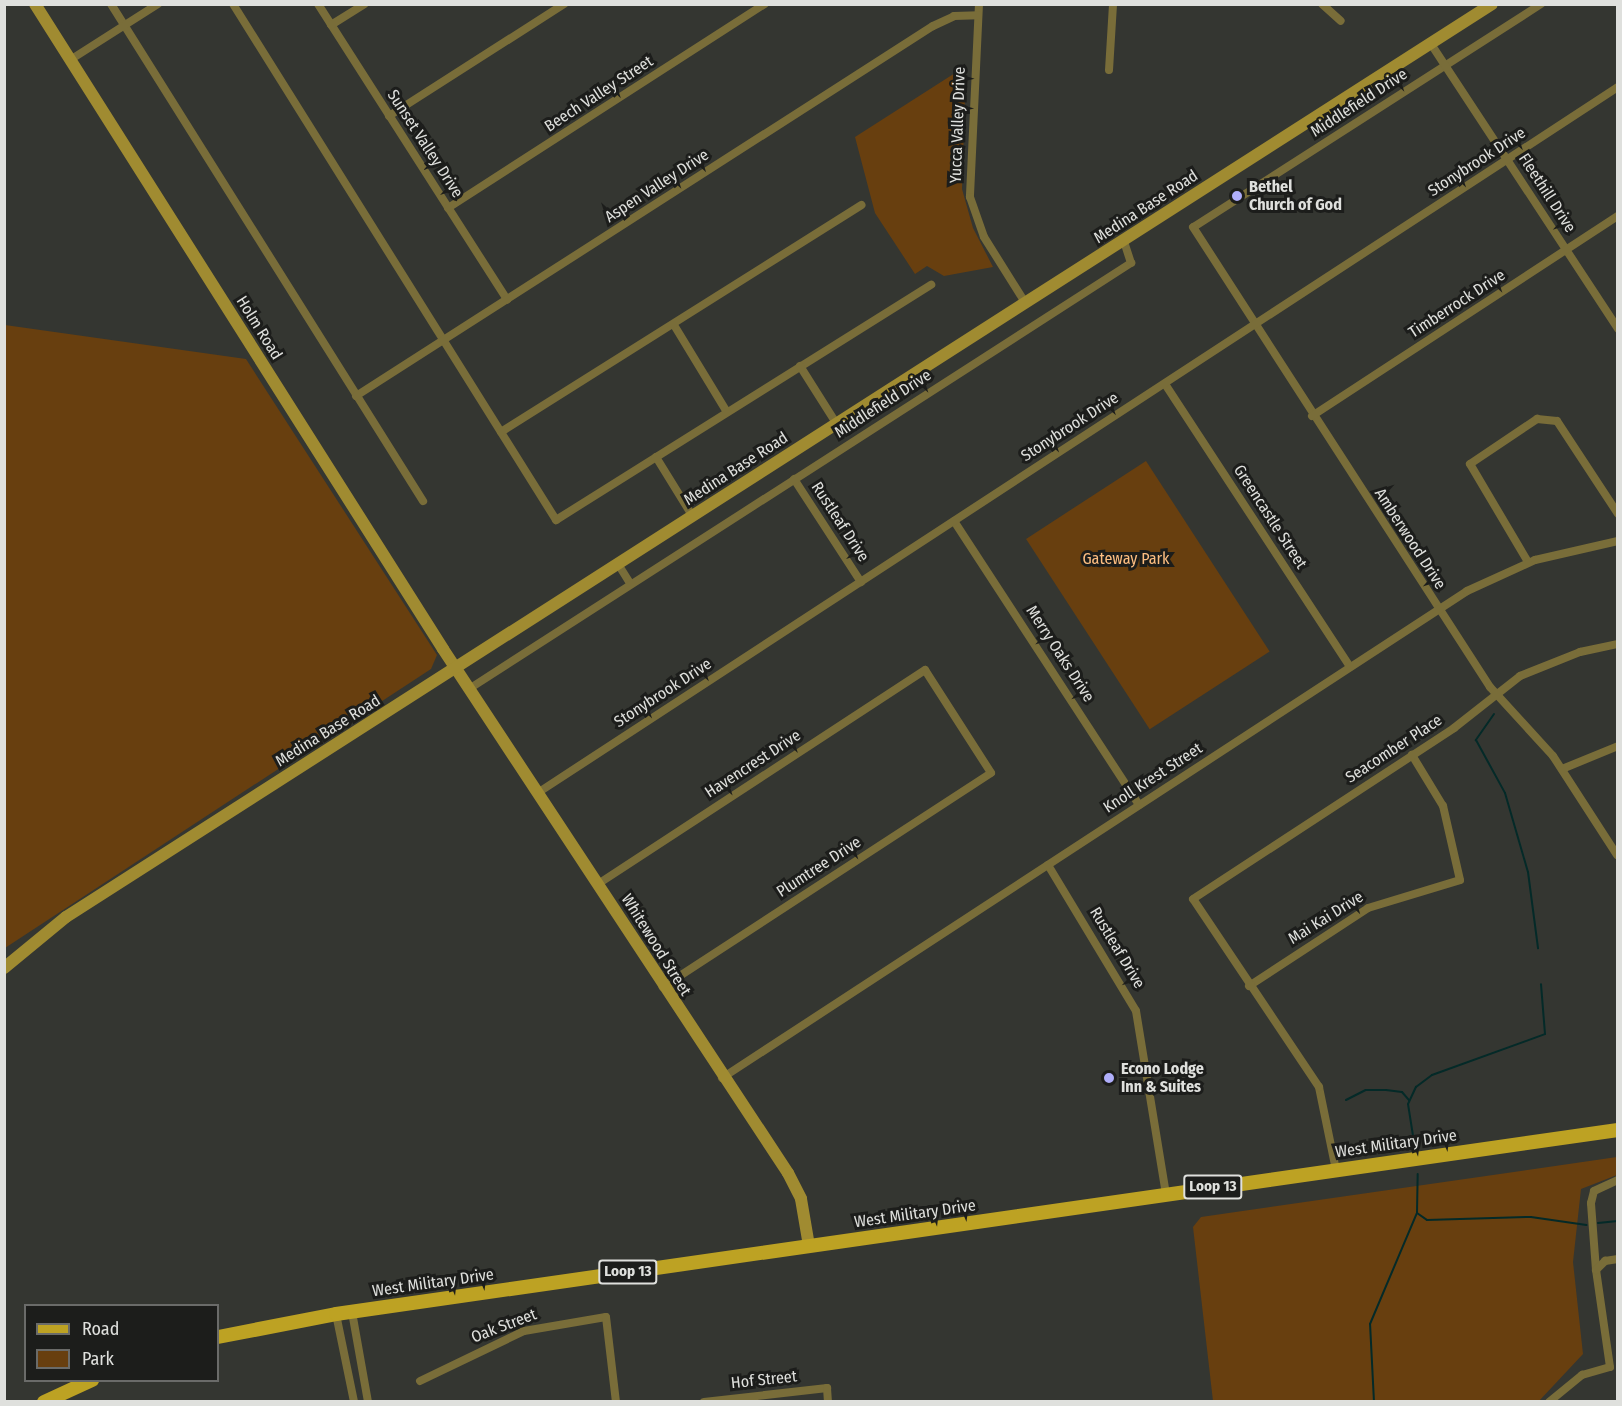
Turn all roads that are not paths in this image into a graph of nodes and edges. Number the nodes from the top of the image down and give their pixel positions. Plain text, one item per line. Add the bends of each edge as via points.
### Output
1 (35, 4) edge
2 (111, 4) edge
3 (158, 4) edge
4 (233, 4) edge
5 (318, 4) edge
6 (364, 4) edge
7 (564, 4) edge
8 (765, 4) edge
9 (979, 4) edge
10 (1113, 4) edge
11 (1322, 4) edge
12 (1492, 4) edge
13 (1541, 4) edge
14 (978, 15) junction
15 (1341, 21) dead end
16 (331, 25) junction
17 (124, 26) junction
18 (1431, 44) junction
19 (70, 60) junction
20 (1445, 66) junction
21 (1109, 70) dead end
22 (1617, 87) edge
23 (389, 116) junction
24 (1507, 160) junction
25 (861, 205) dead end
26 (448, 208) junction
27 (1617, 216) edge
28 (1193, 227) joint
29 (1124, 241) junction
30 (1566, 250) junction
31 (931, 285) dead end
32 (507, 300) junction
33 (1026, 304) junction
34 (674, 325) junction
35 (1254, 326) junction
36 (1617, 329) edge
37 (442, 341) junction
38 (800, 366) junction
39 (1165, 384) junction
40 (356, 396) junction
41 (727, 412) junction
42 (1312, 416) junction
43 (836, 423) junction
44 (501, 432) junction
45 (656, 457) junction
46 (794, 479) junction
47 (423, 501) dead end
48 (1617, 514) edge
49 (693, 517) junction
50 (954, 521) junction
51 (1617, 542) edge
52 (1528, 562) junction
53 (618, 564) junction
54 (861, 582) junction
55 (630, 583) junction
56 (1439, 609) junction
57 (1617, 644) edge
58 (458, 666) junction
59 (1350, 667) junction
60 (925, 670) joint
61 (472, 687) junction
62 (1494, 694) junction
63 (1617, 746) edge
64 (1412, 756) junction
65 (1562, 769) junction
66 (539, 792) junction
67 (1139, 805) junction
68 (1617, 855) edge
69 (1048, 865) junction
70 (598, 884) junction
71 (4, 968) edge
72 (1249, 986) junction
73 (663, 987) junction
74 (722, 1078) junction
75 (1617, 1130) edge
76 (1336, 1170) junction
77 (1617, 1180) edge
78 (1166, 1195) junction
79 (809, 1246) junction
80 (1617, 1259) edge
81 (1596, 1270) junction
82 (352, 1312) junction
83 (336, 1314) junction
84 (219, 1337) edge
85 (420, 1381) dead end
86 (87, 1382) edge
87 (44, 1401) edge
88 (354, 1401) edge
89 (368, 1401) edge
90 (616, 1401) edge
91 (705, 1401) edge
92 (828, 1401) edge
93 (1549, 1401) edge

1 - 19 street, Holm Road
2 - 17 street
3 - 17 street
4 - 37 street
5 - 16 street, Sunset Valley Drive
6 - 16 street
7 - 23 street
8 - 26 street, Beech Valley Street
9 - 14 street, Yucca Valley Drive
10 - 21 street
11 - 15 street
12 - 18 street, Medina Base Road
13 - 20 street, Middlefield Drive
14 - 32 street, Aspen Valley Drive via 954,16 933,26
14 - 33 street, Yucca Valley Drive via 970,197 984,237
16 - 23 street, Sunset Valley Drive
17 - 19 street
17 - 40 street
18 - 20 street, Fleethill Drive
18 - 29 street, Medina Base Road
19 - 58 street, Holm Road
20 - 24 street, Fleethill Drive
20 - 28 street, Middlefield Drive
22 - 24 street, Stonybrook Drive
23 - 26 street, Sunset Valley Drive
24 - 30 street, Fleethill Drive
24 - 35 street, Stonybrook Drive
25 - 34 street
26 - 32 street, Sunset Valley Drive
27 - 30 street, Timberrock Drive
28 - 35 street, Amberwood Drive
29 - 33 street, Medina Base Road
29 - 46 street, Middlefield Drive via 1131,263
30 - 36 street, Fleethill Drive
30 - 42 street, Timberrock Drive
31 - 38 street
32 - 37 street, Aspen Valley Drive
33 - 43 street, Medina Base Road
34 - 41 street
34 - 44 street
35 - 39 street, Stonybrook Drive
35 - 42 street, Amberwood Drive
37 - 40 street, Aspen Valley Drive
37 - 44 street
38 - 41 street
38 - 43 street
39 - 50 street, Stonybrook Drive
39 - 59 street, Greencastle Street
40 - 47 street
41 - 45 street
42 - 56 street, Amberwood Drive
43 - 49 street, Medina Base Road
44 - 45 street via 556,520
45 - 49 street
46 - 54 street, Rustleaf Drive
46 - 55 street, Middlefield Drive
48 - 52 street via 1562,428 1548,416 1470,464
49 - 53 street, Medina Base Road
50 - 54 street, Stonybrook Drive
50 - 67 street, Merry Oaks Drive
51 - 52 street, Knoll Krest Street
52 - 56 street, Knoll Krest Street
53 - 55 street
53 - 58 street, Medina Base Road
54 - 66 street, Stonybrook Drive
55 - 61 street, Middlefield Drive
56 - 59 street, Knoll Krest Street
56 - 62 street, Amberwood Drive
57 - 62 street, Seacomber Place via 1553,660
58 - 61 street, Whitewood Street
58 - 71 street, Medina Base Road via 66,917
59 - 67 street, Knoll Krest Street
60 - 70 street, Havencrest Drive
60 - 73 street, Plumtree Drive via 991,773
61 - 66 street, Whitewood Street
62 - 64 street, Seacomber Place
62 - 65 street, Amberwood Drive
63 - 65 street
64 - 72 street, Seacomber Place via 1193,899
64 - 72 street, Mai Kai Drive via 1443,806 1460,880 1368,908
65 - 68 street, Amberwood Drive
66 - 70 street, Whitewood Street
67 - 69 street, Knoll Krest Street
69 - 74 street, Knoll Krest Street
69 - 78 street, Rustleaf Drive via 1136,1011
70 - 73 street, Whitewood Street
72 - 76 street via 1319,1087
73 - 74 street, Whitewood Street
74 - 79 street, Whitewood Street via 793,1183
75 - 76 main road, West Military Drive / Loop 13
76 - 78 main road, West Military Drive / Loop 13
77 - 81 street via 1594,1191 1591,1203
78 - 79 main road, West Military Drive / Loop 13
79 - 82 main road, West Military Drive / Loop 13
80 - 81 street via 1605,1260
81 - 93 street via 1610,1367 1576,1379
82 - 83 main road, West Military Drive / Loop 13
82 - 89 street
83 - 84 main road, West Military Drive / Loop 13
83 - 88 street
85 - 90 street, Oak Street via 524,1331 606,1317
86 - 87 main road
91 - 92 street, Hof Street via 827,1388

